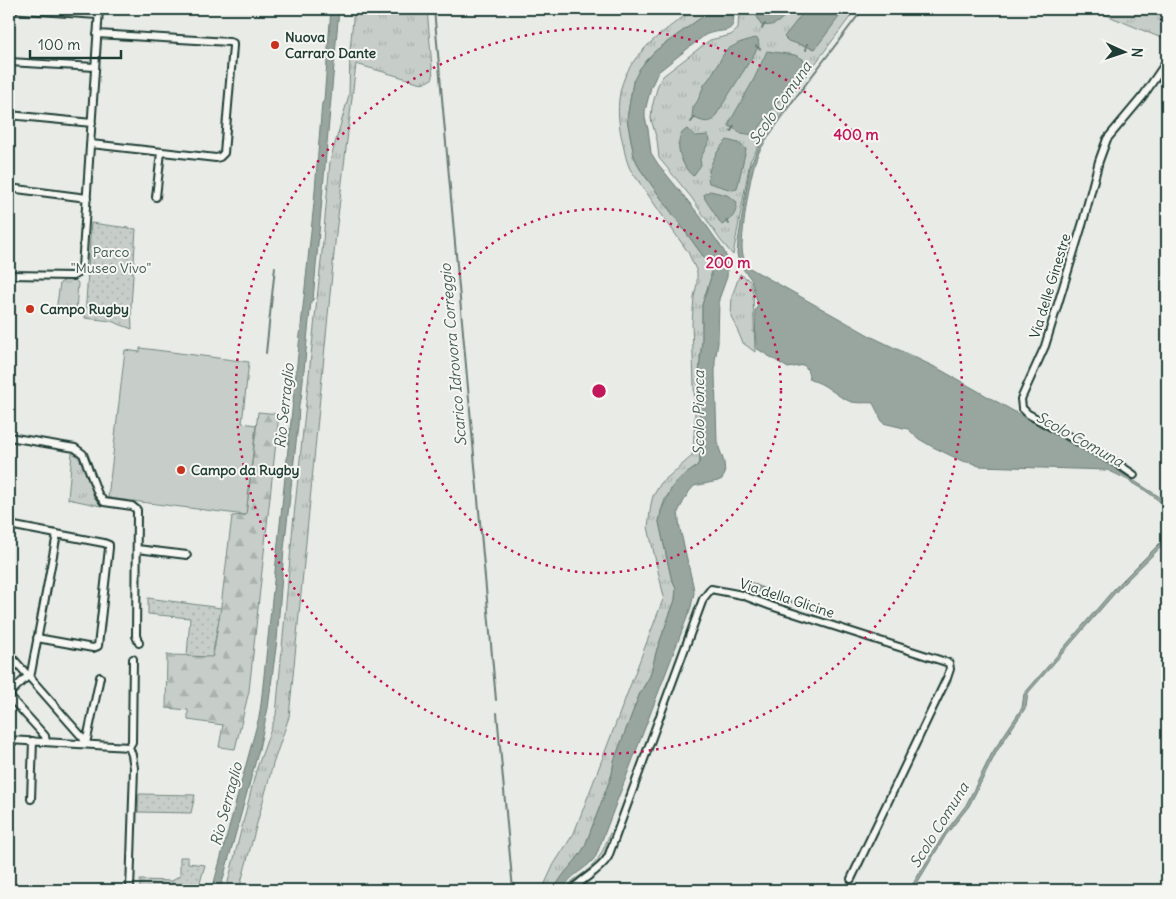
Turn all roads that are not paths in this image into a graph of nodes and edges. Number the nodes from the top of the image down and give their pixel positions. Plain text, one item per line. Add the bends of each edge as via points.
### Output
1 (9, 9) edge
2 (98, 12) edge
3 (97, 34) junction
4 (1167, 61) edge
5 (9, 62) edge
6 (95, 68) junction
7 (9, 115) edge
8 (92, 123) junction
9 (91, 144) junction
10 (161, 152) junction
11 (9, 188) edge
12 (156, 197) dead end
13 (87, 198) junction
14 (9, 275) edge
15 (9, 437) edge
16 (1134, 474) dead end
17 (9, 525) edge
18 (57, 534) junction
19 (137, 549) junction
20 (187, 555) dead end
21 (37, 638) junction
22 (139, 643) dead end
23 (9, 654) edge
24 (133, 659) dead end
25 (29, 676) junction
26 (100, 677) dead end
27 (9, 695) edge
28 (9, 740) edge
29 (33, 741) junction
30 (46, 742) junction
31 (86, 744) junction
32 (129, 747) junction
33 (31, 799) dead end
34 (851, 879) dead end
35 (130, 890) edge
36 (572, 890) edge

1 - 2 street
2 - 3 street
3 - 6 street
3 - 10 street via 232,43 224,152 216,158
4 - 16 street, Via delle Ginestre via 1107,139 1045,346 1021,399 1028,414
5 - 6 street
6 - 8 street
7 - 8 street
8 - 9 street
9 - 10 street
9 - 13 street
10 - 12 street
11 - 13 street
13 - 14 street via 82,268 78,273 68,276
15 - 19 street via 79,450 101,499 137,510
17 - 18 street
18 - 21 street
18 - 21 street via 108,545 97,648
19 - 20 street
19 - 22 street via 136,636
21 - 25 street
23 - 25 street
24 - 32 street via 132,742
25 - 27 street
25 - 31 street
26 - 31 street
27 - 30 street
28 - 29 street
29 - 30 street
29 - 33 street
30 - 31 street
31 - 32 street
32 - 35 street via 134,768
34 - 36 street, Via della Glicine via 947,678 949,663 742,596 711,589 703,599 608,857 602,866

